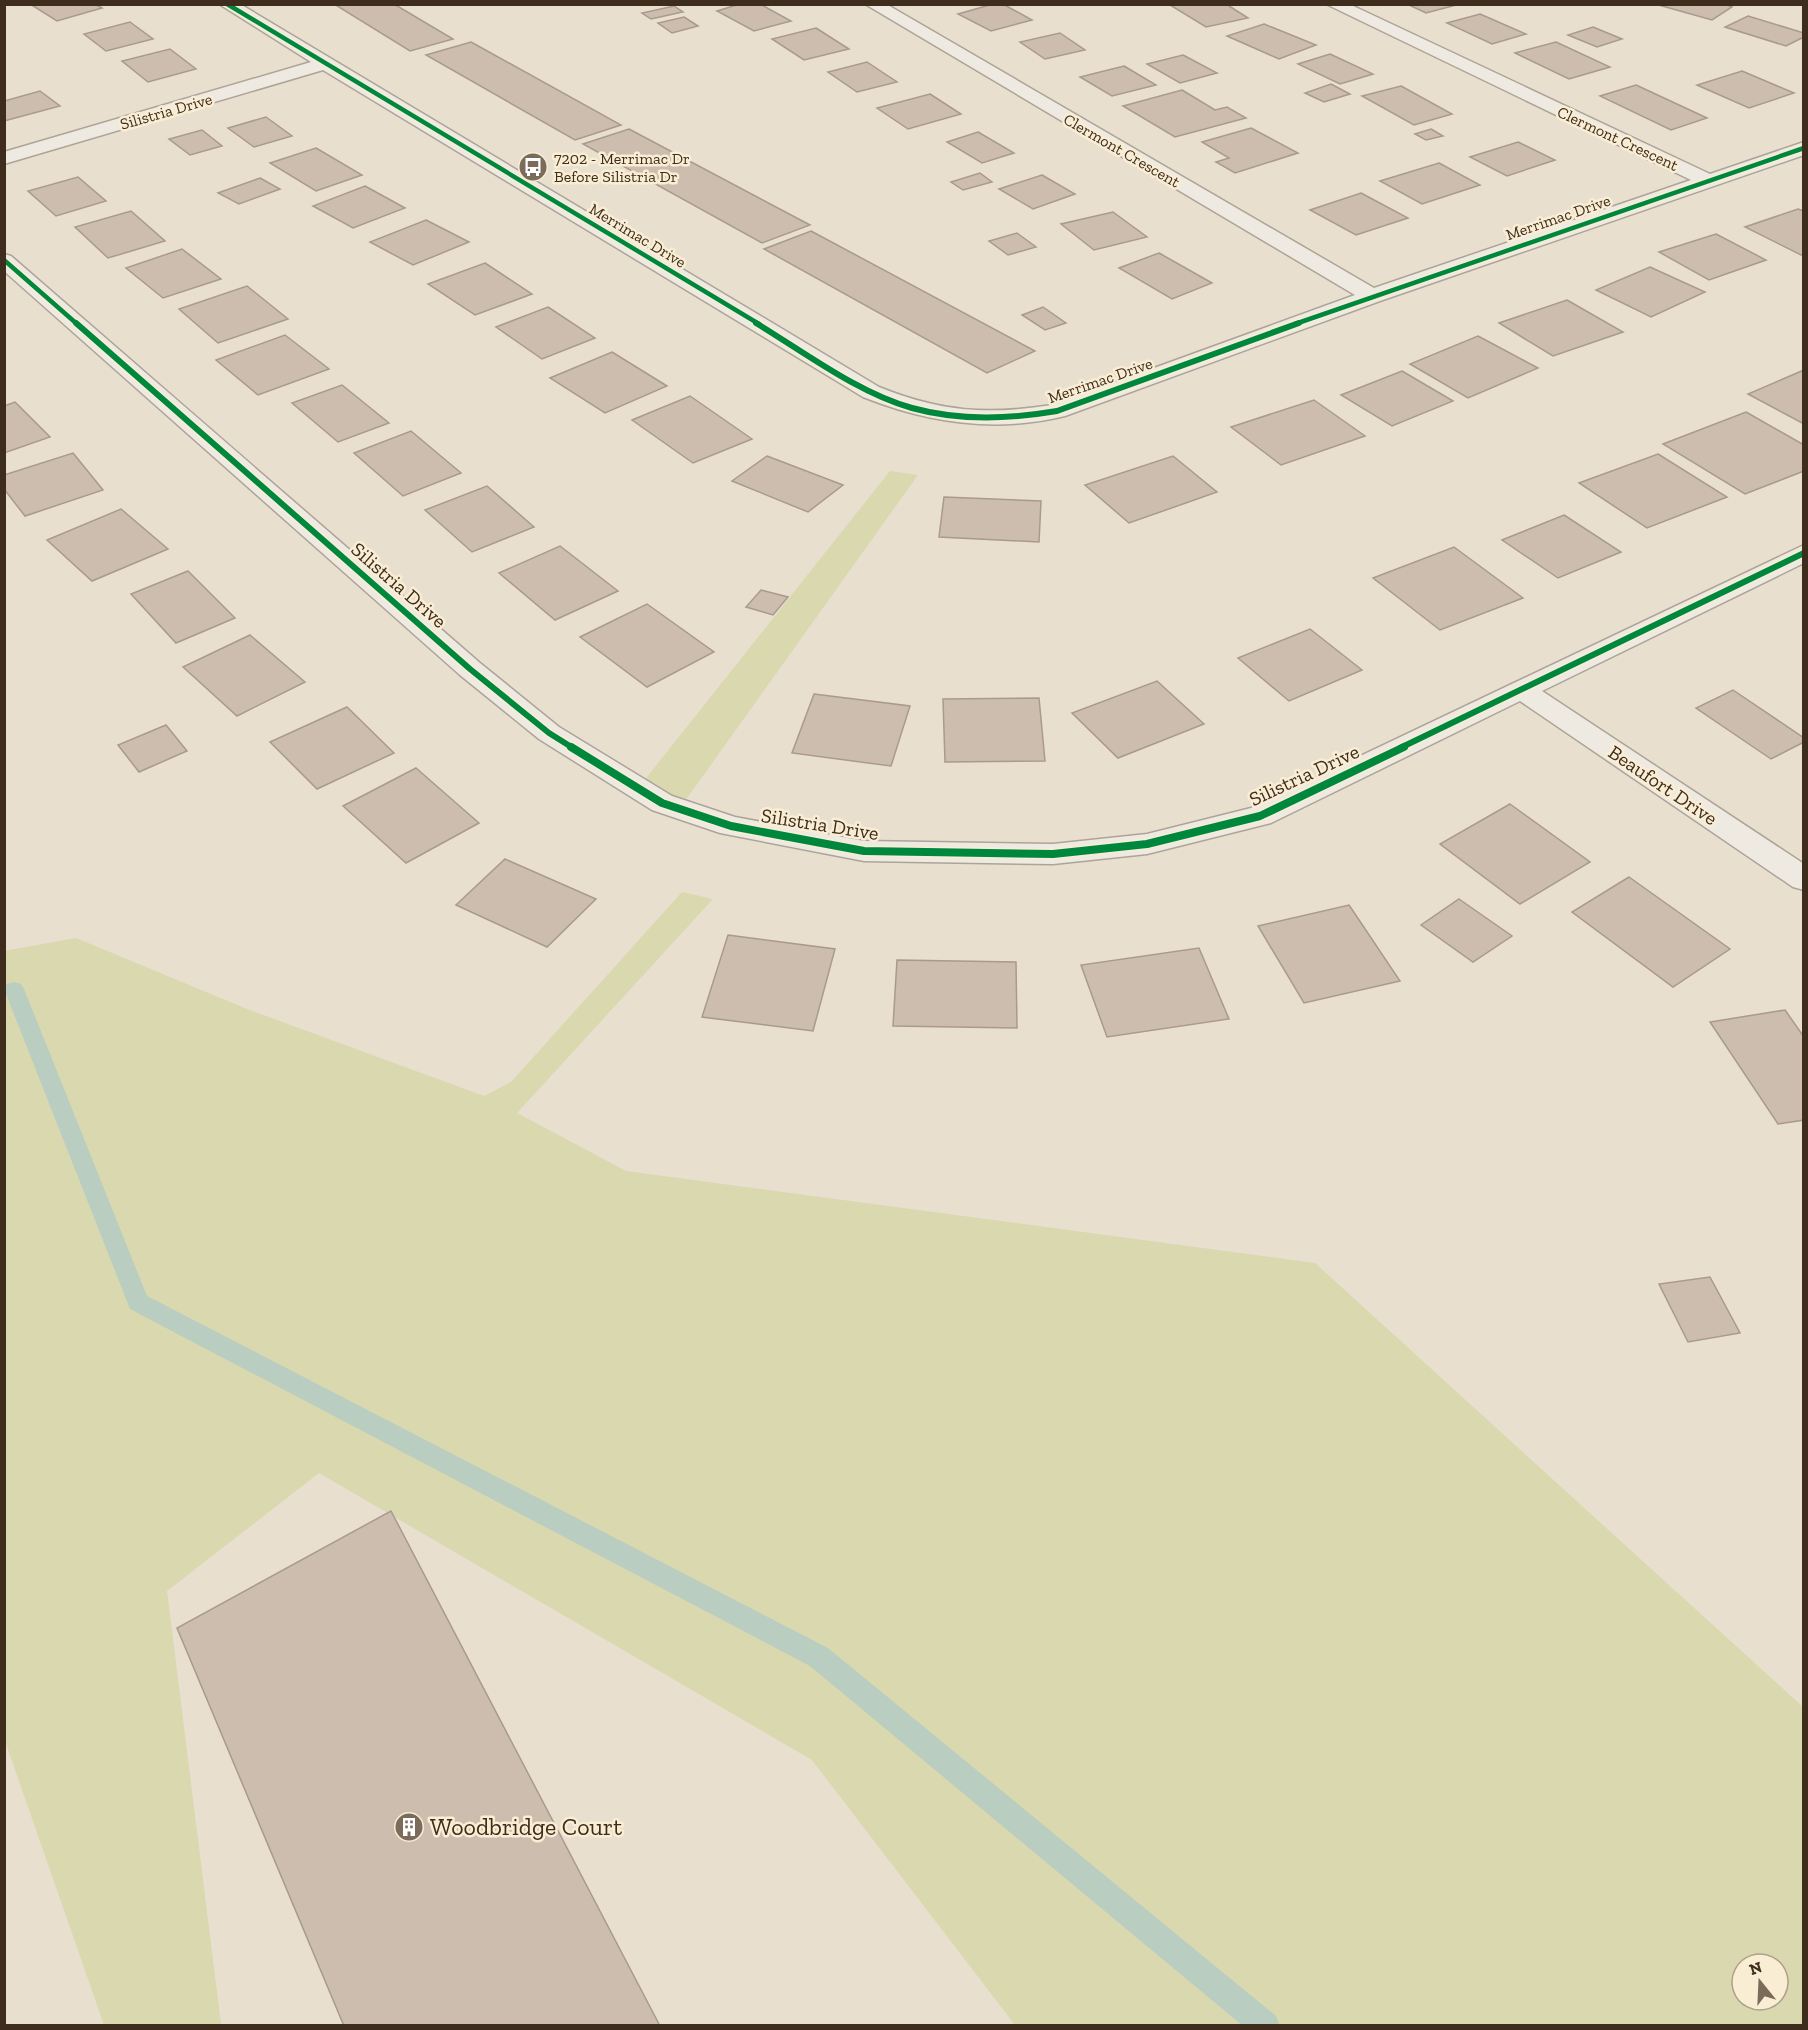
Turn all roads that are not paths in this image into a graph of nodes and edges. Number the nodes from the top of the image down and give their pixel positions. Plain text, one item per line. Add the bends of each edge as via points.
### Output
1 (227, 4) edge
2 (873, 4) edge
3 (1334, 4) edge
4 (327, 63) junction
5 (1803, 148) edge
6 (4, 158) edge
7 (1707, 180) junction
8 (4, 260) edge
9 (1372, 296) junction
10 (1803, 553) edge
11 (1521, 690) junction
12 (1803, 879) edge

1 - 4 street, Merrimac Drive
2 - 9 street, Clermont Crescent
3 - 7 street, Clermont Crescent
4 - 6 street, Silistria Drive
4 - 9 street, Merrimac Drive via 871,392 911,408 950,416 996,418 1057,411
5 - 7 street, Merrimac Drive
7 - 9 street, Merrimac Drive
8 - 11 street, Silistria Drive via 470,669 549,733 662,803 731,826 864,851 1053,854 1148,844 1260,816
10 - 11 street, Silistria Drive
11 - 12 street, Beaufort Drive

